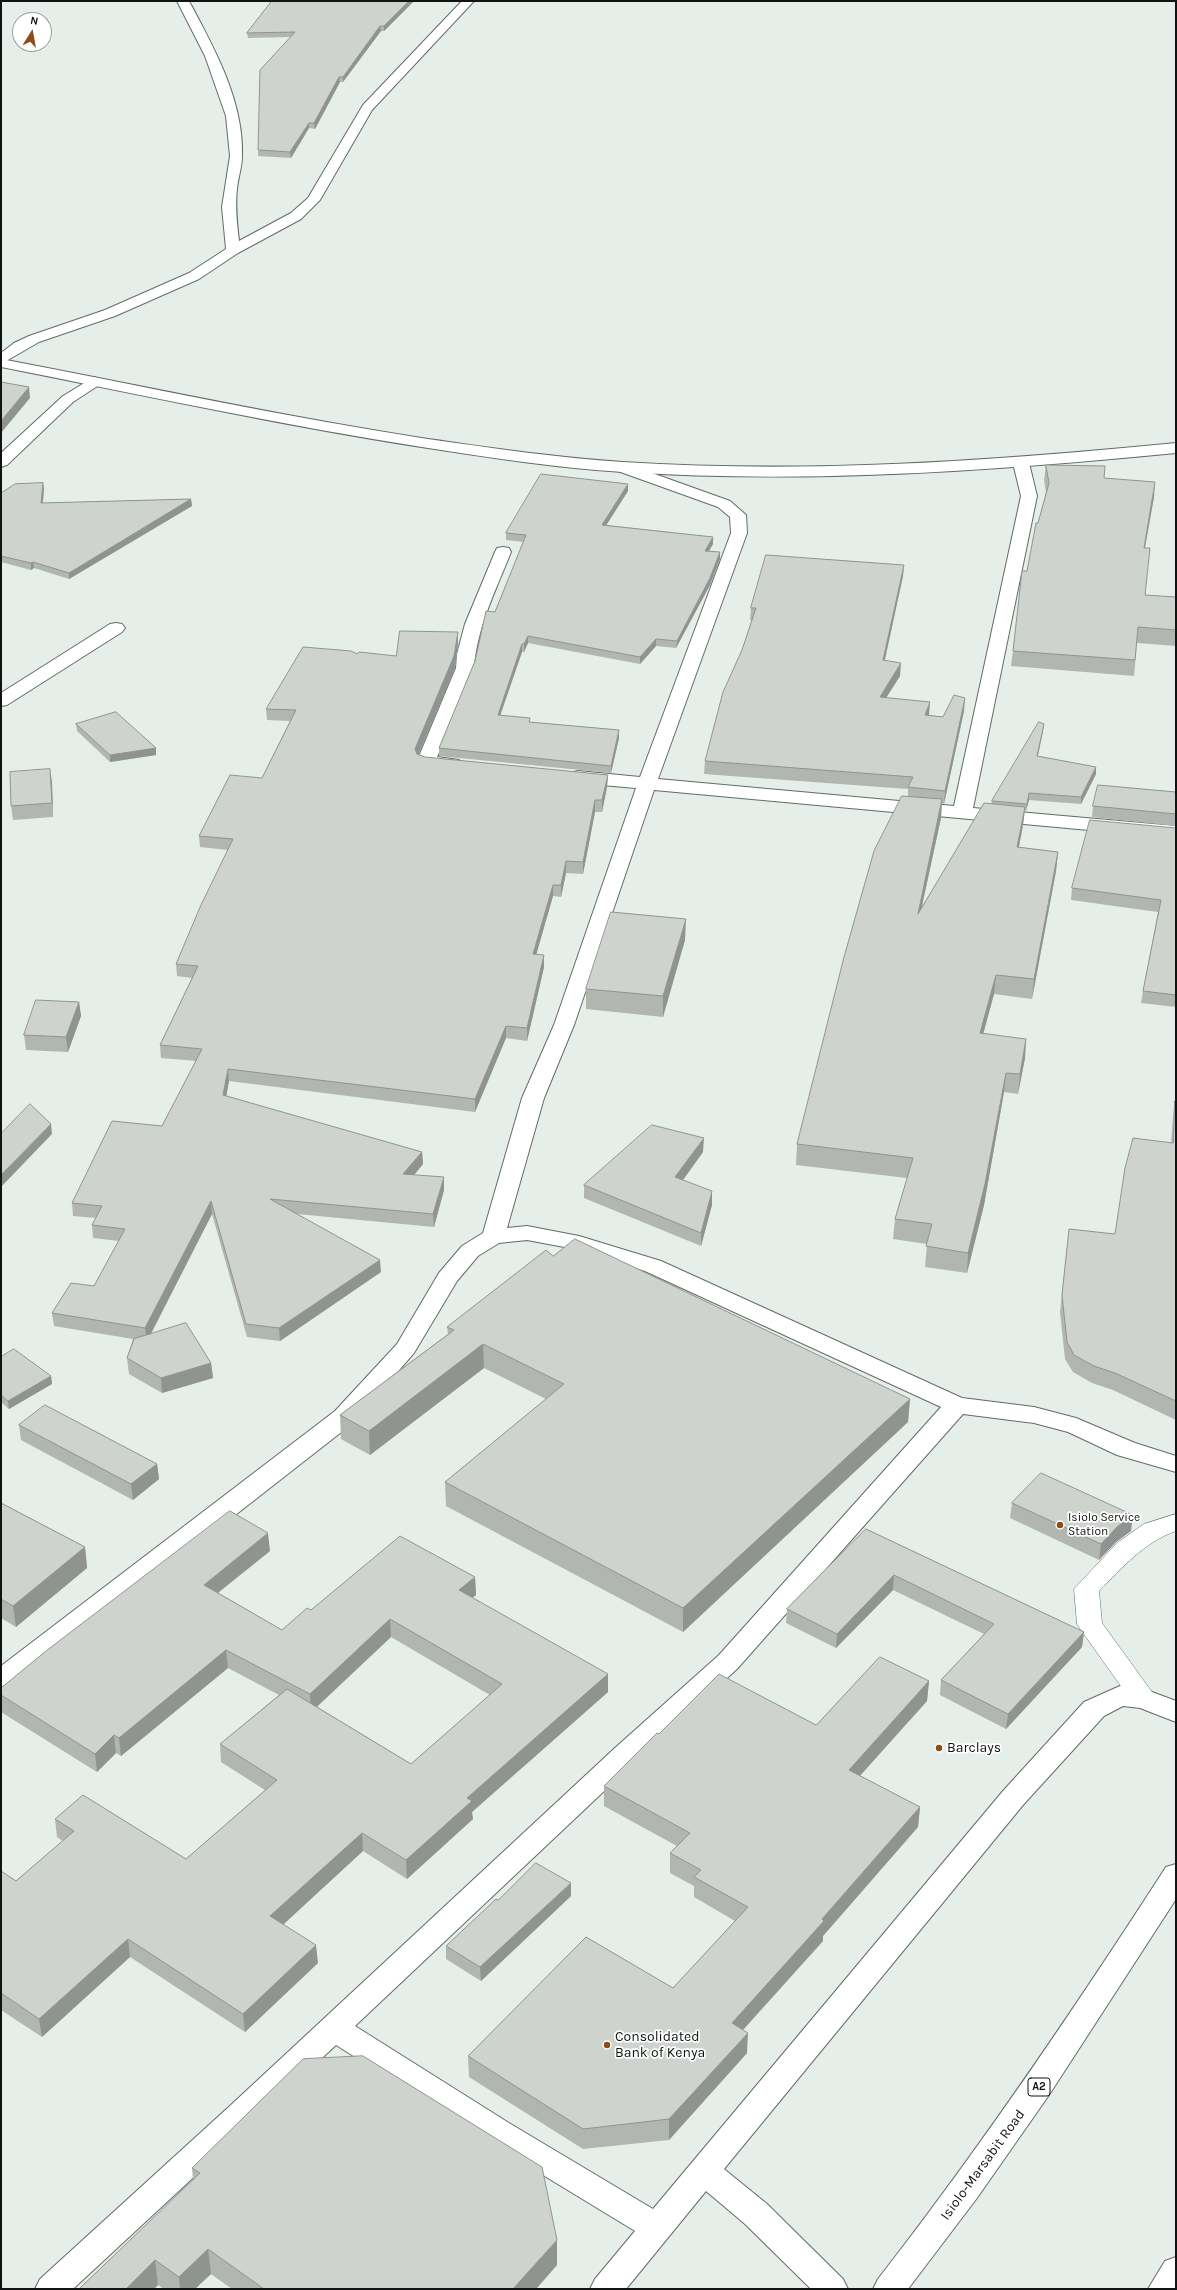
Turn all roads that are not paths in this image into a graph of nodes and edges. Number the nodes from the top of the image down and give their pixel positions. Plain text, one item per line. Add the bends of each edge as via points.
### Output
1 (183, 1) edge
2 (468, 1) edge
3 (233, 250) junction
4 (1, 362) edge
5 (94, 382) junction
6 (1176, 448) edge
7 (1, 462) edge
8 (1021, 464) junction
9 (620, 467) junction
10 (503, 552) dead end
11 (116, 628) dead end
12 (4, 697) edge
13 (466, 765) edge
14 (560, 775) edge
15 (646, 784) junction
16 (962, 813) junction
17 (1176, 832) edge
18 (493, 1237) junction
19 (957, 1405) junction
20 (1176, 1464) edge
21 (1176, 1522) edge
22 (1, 1681) edge
23 (1144, 1699) junction
24 (1176, 1712) edge
25 (1176, 1875) edge
26 (334, 2028) junction
27 (704, 2171) junction
28 (657, 2228) junction
29 (1176, 2271) edge
30 (51, 2289) edge
31 (606, 2289) edge
32 (832, 2289) edge
33 (889, 2289) edge
34 (1164, 2289) edge

1 - 3 main road via 215,67 229,110 236,157 228,215
2 - 3 main road via 367,108 313,200 280,227
3 - 4 main road via 194,276 110,313 19,346
4 - 5 main road
5 - 7 main road via 68,399
5 - 9 main road via 348,431 498,454
6 - 8 main road
8 - 9 main road via 848,472 728,472
8 - 16 main road via 1029,496
9 - 15 main road via 724,504 738,515 739,533
10 - 13 main road via 469,637 465,668 426,761
11 - 12 main road
14 - 15 main road
15 - 16 main road
15 - 18 main road via 564,1025 533,1098
16 - 17 main road
18 - 19 main road via 527,1233 579,1243 653,1266
18 - 22 main road via 470,1251 447,1278 406,1348 344,1417
19 - 20 main road via 1034,1415 1076,1426 1126,1449
19 - 26 main road via 728,1662 620,1759
21 - 23 lane via 1153,1530 1126,1549 1086,1589 1090,1624
23 - 24 main road
23 - 27 main road via 1120,1696 1094,1709 1013,1798
25 - 33 main road, Isiolo-Marsabit Road / A2 via 1014,2124
26 - 28 main road via 498,2132
26 - 30 main road
27 - 28 main road
27 - 32 main road via 756,2214
28 - 31 main road
29 - 34 main road

